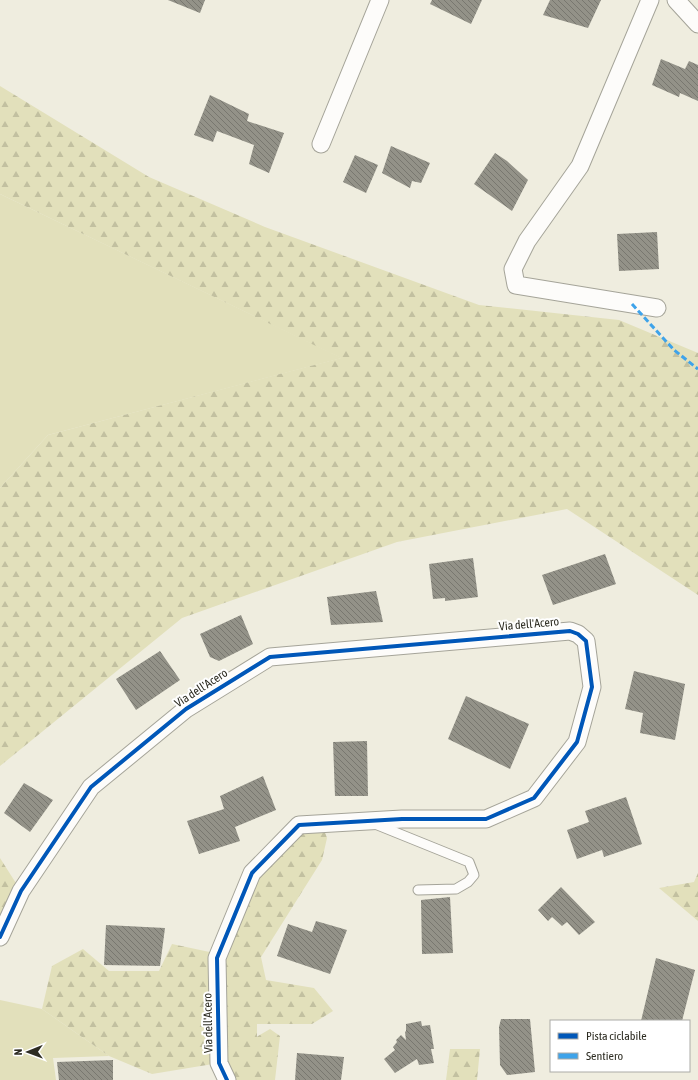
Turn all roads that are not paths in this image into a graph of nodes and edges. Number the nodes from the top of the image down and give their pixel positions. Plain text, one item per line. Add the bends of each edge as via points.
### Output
1 (380, 0) edge
2 (650, 0) edge
3 (676, 0) edge
4 (698, 24) edge
5 (321, 144) dead end
6 (657, 308) dead end
7 (368, 821) junction
8 (418, 890) dead end
9 (0, 937) edge
10 (227, 1080) edge

1 - 5 street
2 - 6 street via 580,166 527,241 513,269 516,285
3 - 4 street
7 - 8 lane via 469,862 474,874 468,882 456,889
7 - 9 street, Via dell'Acero via 486,819 534,798 577,742 592,687 586,641 570,631 270,657 186,708 91,787 21,892
7 - 10 street, Via dell'Acero via 299,826 252,873 217,958 219,1063

